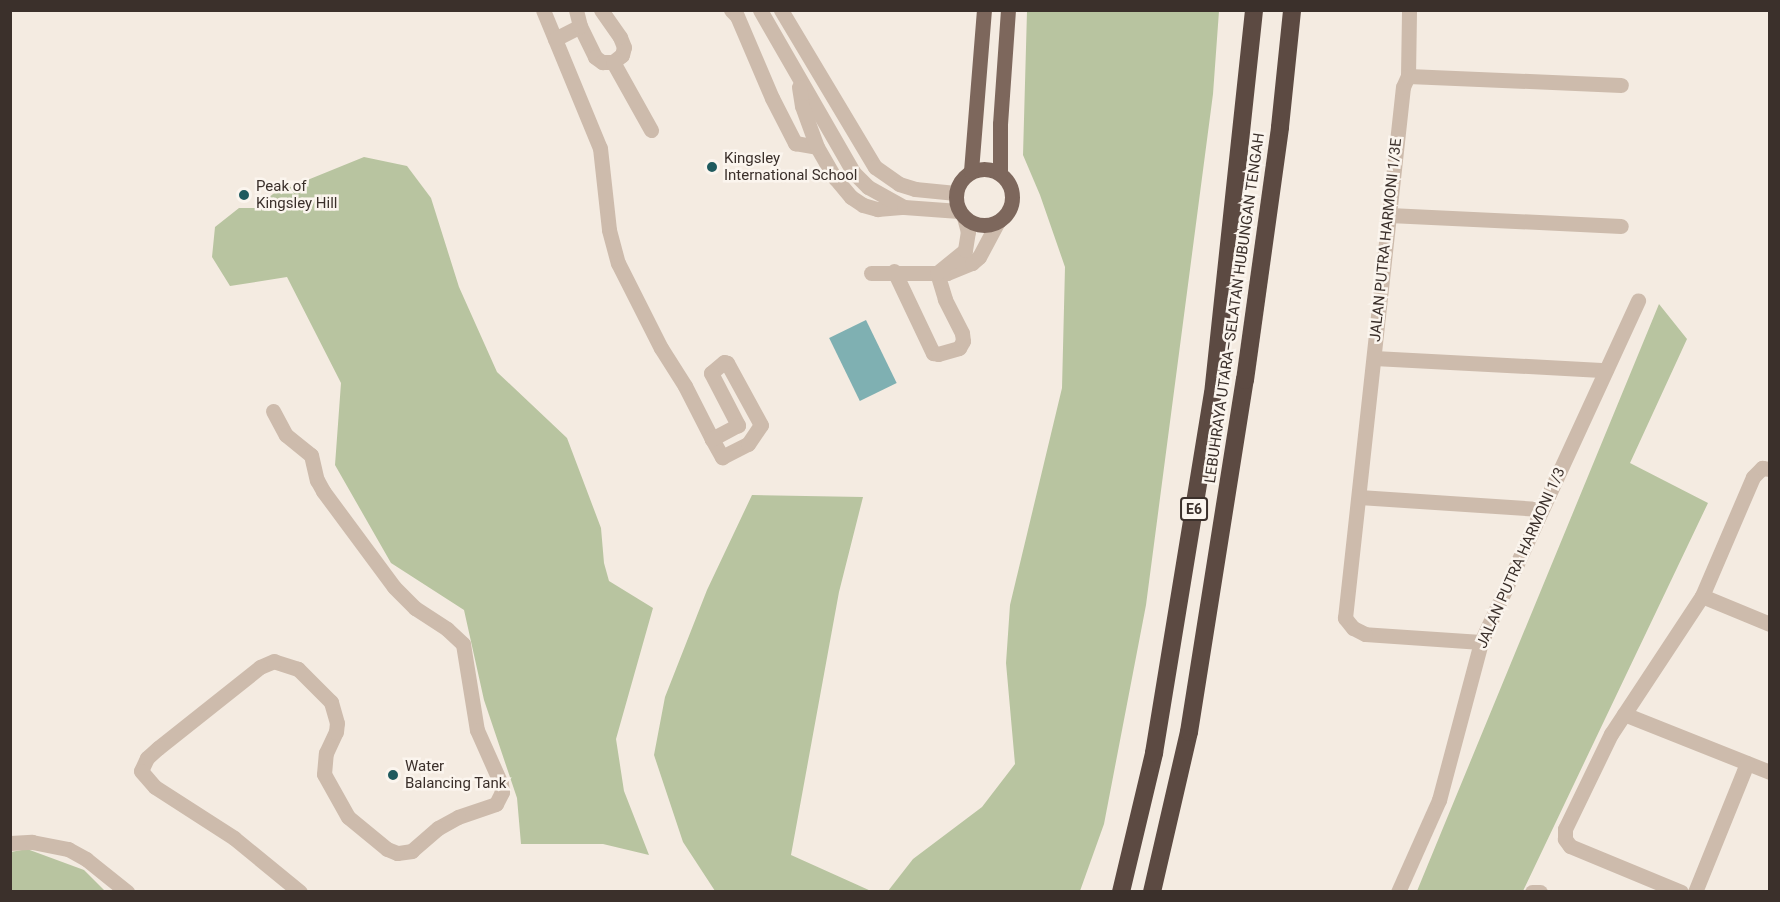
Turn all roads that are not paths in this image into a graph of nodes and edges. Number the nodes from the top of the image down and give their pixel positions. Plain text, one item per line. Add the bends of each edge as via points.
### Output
1 (543, 10) edge
2 (601, 10) edge
3 (731, 10) edge
4 (760, 10) edge
5 (781, 10) edge
6 (984, 10) edge
7 (1008, 10) edge
8 (1254, 10) edge
9 (1292, 10) edge
10 (1409, 10) edge
11 (578, 18) edge
12 (555, 39) junction
13 (613, 62) junction
14 (1408, 76) junction
15 (797, 78) junction
16 (1621, 85) dead end
17 (651, 130) dead end
18 (817, 147) junction
19 (971, 171) junction
20 (1000, 173) junction
21 (956, 193) junction
22 (904, 207) junction
23 (961, 214) junction
24 (1389, 215) junction
25 (998, 222) junction
26 (1621, 226) dead end
27 (894, 271) junction
28 (871, 273) dead end
29 (937, 273) junction
30 (1638, 300) dead end
31 (1374, 358) junction
32 (1606, 370) junction
33 (273, 411) dead end
34 (738, 425) junction
35 (712, 439) junction
36 (748, 444) junction
37 (1770, 469) edge
38 (1359, 496) junction
39 (1542, 509) junction
40 (1702, 596) junction
41 (1770, 624) edge
42 (1481, 642) junction
43 (1624, 714) junction
44 (1747, 763) junction
45 (1770, 772) edge
46 (10, 843) edge
47 (127, 891) edge
48 (300, 891) edge
49 (1121, 891) edge
50 (1152, 891) edge
51 (1398, 891) edge
52 (1532, 891) edge
53 (1540, 891) edge
54 (1681, 891) edge
55 (1695, 891) edge

1 - 12 street
2 - 13 street via 624,47 622,55
3 - 18 street via 795,143
4 - 15 street
5 - 21 street via 875,167 899,184
6 - 19 main road
7 - 20 main road
8 - 49 highway, LEBUHRAYA UTARA–SELATAN HUBUNGAN TENGAH / E6 via 1213,394 1154,753
9 - 50 highway, LEBUHRAYA UTARA–SELATAN HUBUNGAN TENGAH / E6 via 1245,380 1189,732
10 - 14 street, JALAN PUTRA HARMONI 1/3E
11 - 12 street
11 - 13 street via 595,57
12 - 35 street via 600,148 609,231 618,263
13 - 17 street
14 - 16 street
14 - 24 street, JALAN PUTRA HARMONI 1/3E via 1403,87
15 - 18 street
15 - 22 street via 853,172 868,188
18 - 22 street via 851,198 877,209
19 - 20 main road via 986,168
19 - 21 main road via 958,184
20 - 25 main road via 1013,198
21 - 23 main road
22 - 23 street
23 - 25 main road via 976,224
23 - 29 street via 968,232 965,250
24 - 26 street
24 - 31 street, JALAN PUTRA HARMONI 1/3E
25 - 29 street via 972,263 954,272
27 - 28 street
27 - 29 street
27 - 29 street via 929,348 938,354 959,348 963,341
30 - 32 street, JALAN PUTRA HARMONI 1/3
31 - 32 street
31 - 38 street, JALAN PUTRA HARMONI 1/3E
32 - 39 street, JALAN PUTRA HARMONI 1/3
33 - 48 street via 286,435 311,455 323,491 394,587 463,644 477,730 501,784 501,799 496,804 438,828 412,851 397,853 387,849 348,817 324,774 326,753 337,723 331,702 298,669 274,661 260,667 147,758 141,771 155,787 234,838
34 - 35 street
34 - 36 street
34 - 36 street via 711,373 724,362 761,425
35 - 36 street via 722,457
37 - 40 street via 1762,468 1753,477
38 - 39 street
38 - 42 street, JALAN PUTRA HARMONI 1/3E via 1346,618 1353,628 1365,634
39 - 42 street, JALAN PUTRA HARMONI 1/3
40 - 41 street
40 - 43 street
42 - 51 street, JALAN PUTRA HARMONI 1/3 via 1439,800
43 - 44 street
43 - 54 street via 1564,829 1564,839 1570,846
44 - 45 street
44 - 55 street
46 - 47 street via 32,842 68,849
52 - 53 street

